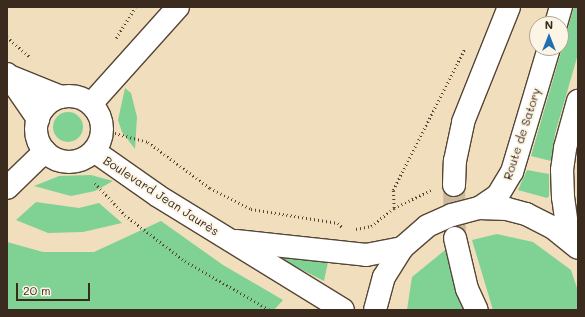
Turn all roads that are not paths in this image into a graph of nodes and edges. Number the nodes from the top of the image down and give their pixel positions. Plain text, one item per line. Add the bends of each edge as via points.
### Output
1 (178, 7) edge
2 (509, 7) edge
3 (547, 56) edge
4 (8, 75) edge
5 (61, 97) junction
6 (578, 101) edge
7 (91, 104) junction
8 (38, 119) junction
9 (45, 151) junction
10 (94, 151) junction
11 (454, 185) tunnel mouth
12 (7, 188) edge
13 (479, 208) junction
14 (455, 238) tunnel mouth
15 (229, 240) junction
16 (574, 244) edge
17 (402, 248) junction
18 (343, 310) edge
19 (375, 310) edge
20 (477, 310) edge

1 - 7 street
2 - 11 street via 463,122 455,161
3 - 13 street, Route de Satory via 512,172 498,195
4 - 5 street
4 - 8 street
5 - 7 street via 82,98
5 - 8 street via 50,102
6 - 16 street via 565,148 562,170 563,197
7 - 10 street via 100,118 102,129
8 - 9 street via 39,141
9 - 10 street via 63,161 74,161
9 - 12 street
10 - 15 street, Boulevard Jean Jaurès
13 - 16 street via 526,214 552,227
13 - 17 street via 441,219 428,226
14 - 20 street via 467,289
15 - 17 street, Boulevard Jean Jaurès via 366,255
15 - 18 street, Boulevard Jean Jaurès
17 - 19 street via 384,277

